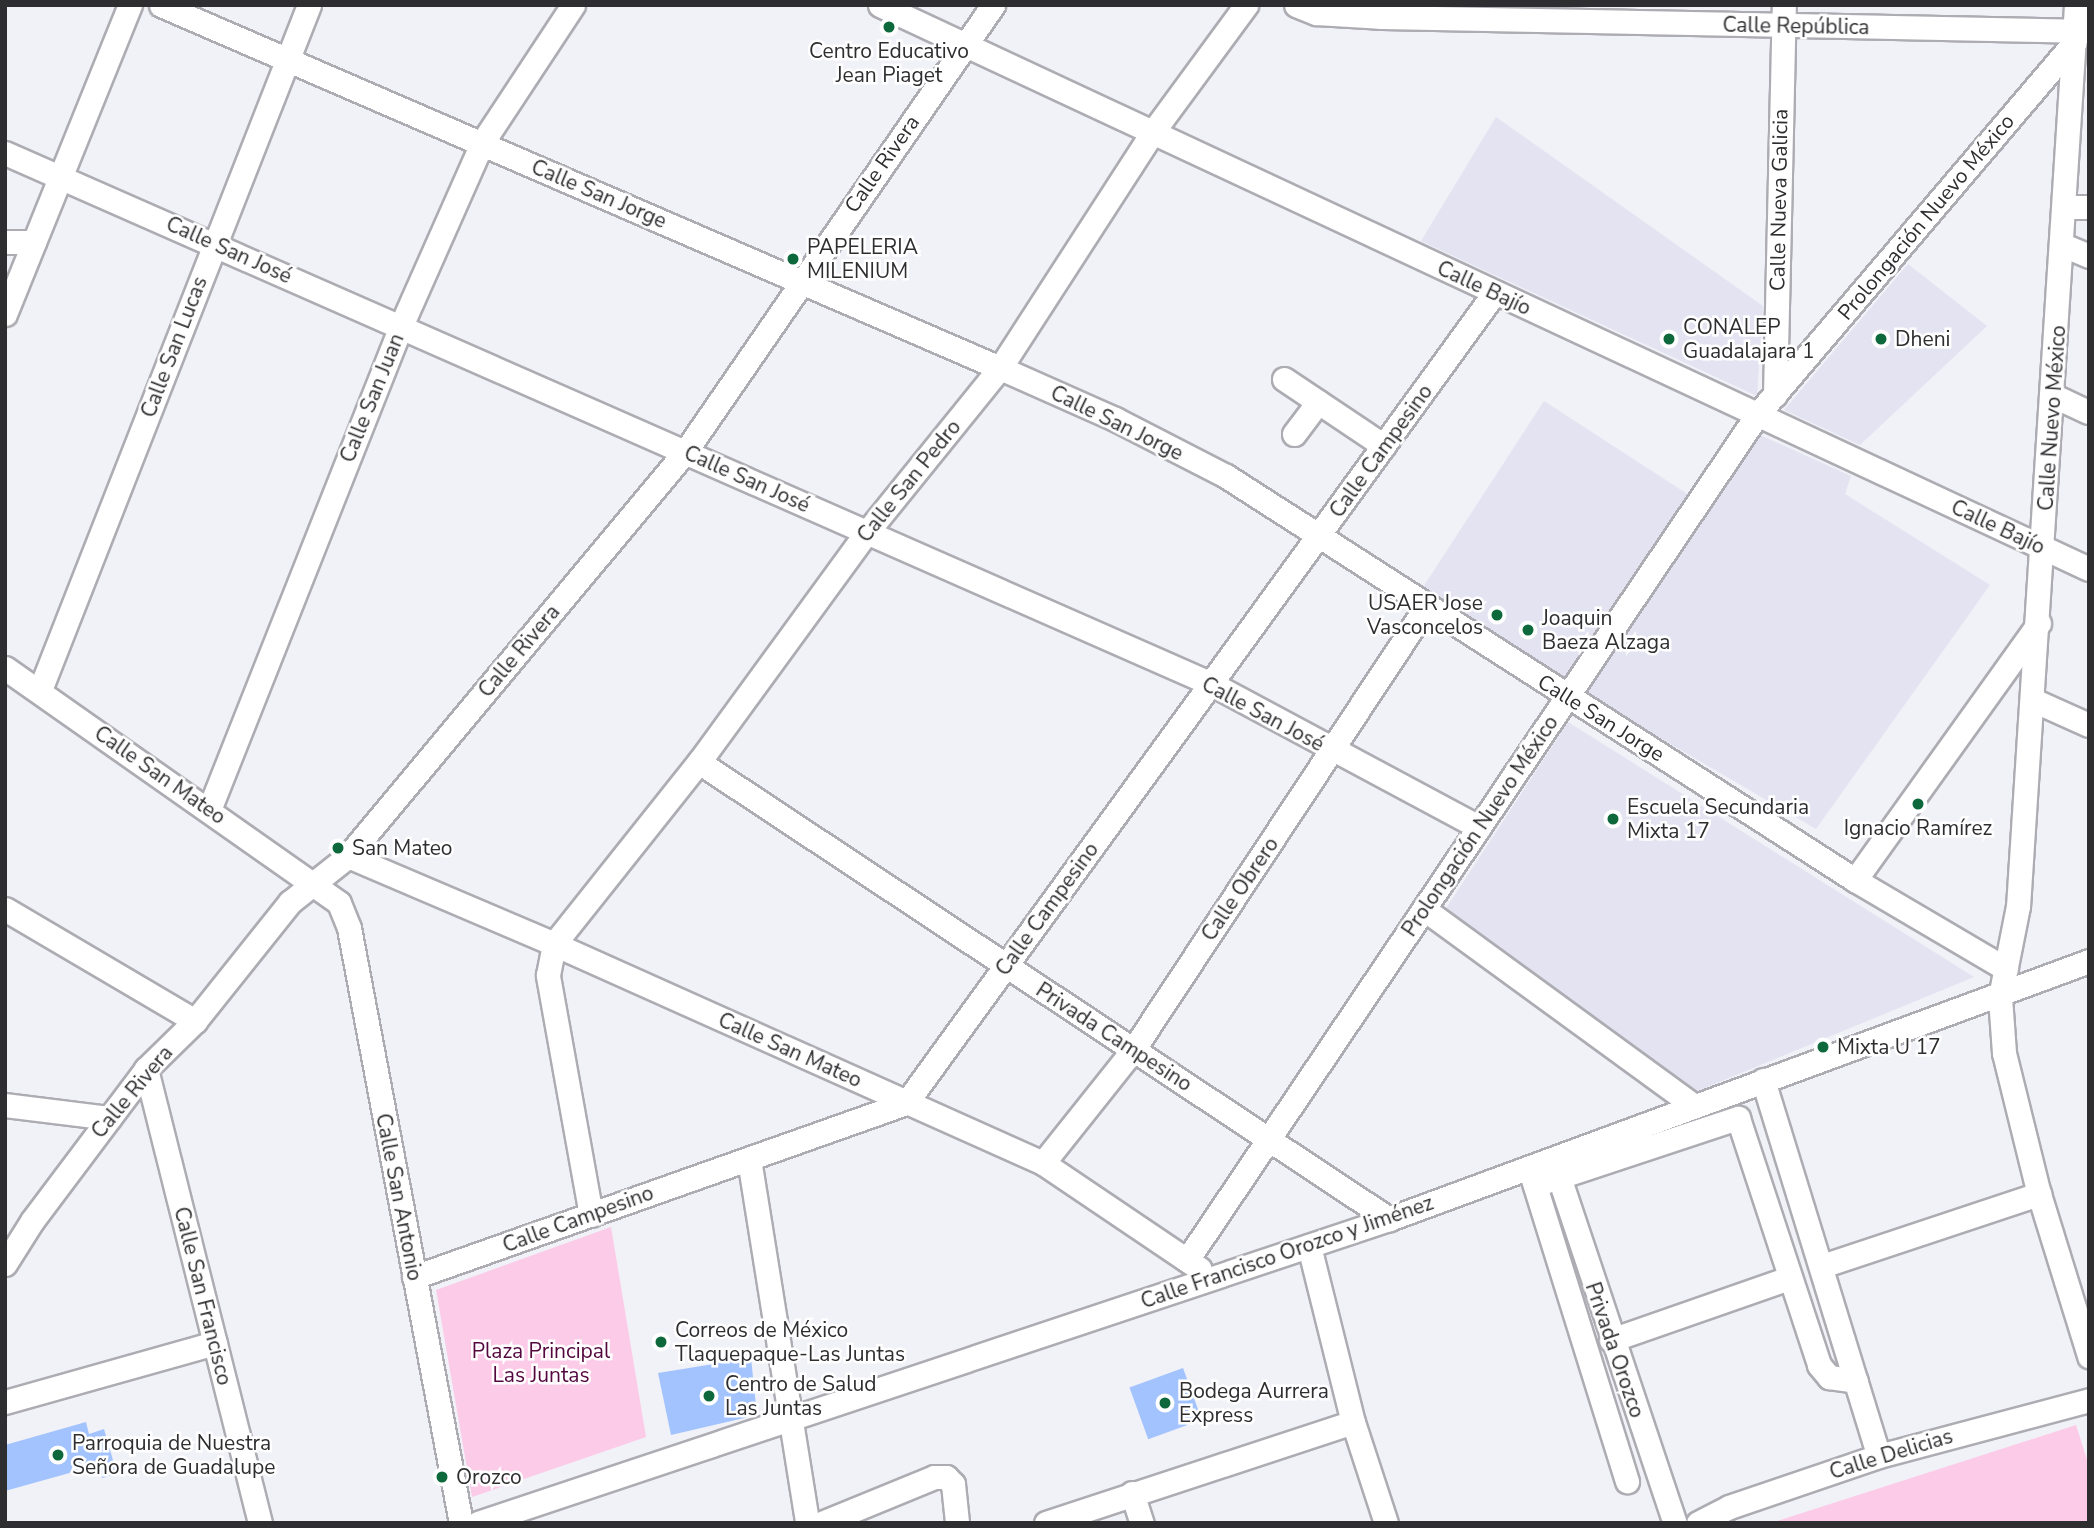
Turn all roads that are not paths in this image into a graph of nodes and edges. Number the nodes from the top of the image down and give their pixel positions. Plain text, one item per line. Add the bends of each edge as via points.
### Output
1 (130, 5) edge
2 (161, 5) edge
3 (309, 5) edge
4 (573, 5) edge
5 (880, 5) edge
6 (993, 5) edge
7 (1246, 5) edge
8 (1296, 5) edge
9 (2076, 5) edge
10 (1783, 15) edge
11 (2080, 35) edge
12 (966, 44) junction
13 (287, 59) junction
14 (1152, 133) junction
15 (482, 143) junction
16 (5, 153) edge
17 (60, 176) junction
18 (2066, 207) junction
19 (2089, 207) edge
20 (5, 242) edge
21 (34, 242) junction
22 (214, 244) junction
23 (2063, 245) junction
24 (2089, 256) edge
25 (800, 280) junction
26 (1495, 292) junction
27 (5, 314) edge
28 (401, 326) junction
29 (1000, 368) junction
30 (1284, 379) dead end
31 (1775, 395) junction
32 (2054, 396) junction
33 (1318, 402) junction
34 (2089, 412) edge
35 (1757, 415) junction
36 (1294, 434) dead end
37 (1384, 446) junction
38 (685, 452) junction
39 (867, 533) junction
40 (1319, 537) junction
41 (2044, 548) junction
42 (2089, 569) edge
43 (1426, 607) junction
44 (2039, 623) junction
45 (5, 668) edge
46 (1212, 684) junction
47 (40, 690) junction
48 (1567, 697) junction
49 (2034, 700) junction
50 (2089, 725) edge
51 (1332, 750) junction
52 (699, 762) junction
53 (209, 810) junction
54 (1479, 827) junction
55 (348, 856) junction
56 (1855, 880) junction
57 (313, 884) junction
58 (5, 909) edge
59 (1424, 909) junction
60 (554, 944) junction
61 (2089, 961) edge
62 (1006, 966) junction
63 (2006, 969) junction
64 (2000, 997) junction
65 (195, 1021) junction
66 (1133, 1050) junction
67 (146, 1069) junction
68 (1763, 1080) junction
69 (906, 1103) junction
70 (5, 1105) edge
71 (1694, 1106) junction
72 (109, 1118) junction
73 (1269, 1140) junction
74 (749, 1159) junction
75 (1043, 1163) junction
76 (1532, 1176) junction
77 (1559, 1177) junction
78 (2039, 1194) junction
79 (591, 1215) junction
80 (1389, 1219) junction
81 (1309, 1246) junction
82 (1187, 1261) junction
83 (5, 1264) edge
84 (1822, 1266) junction
85 (414, 1278) junction
86 (1213, 1278) junction
87 (1788, 1278) junction
88 (1611, 1340) junction
89 (215, 1343) junction
90 (2089, 1356) edge
91 (1856, 1381) junction
92 (2089, 1400) edge
93 (5, 1402) edge
94 (791, 1419) junction
95 (1353, 1422) junction
96 (1879, 1456) junction
97 (1626, 1481) dead end
98 (1132, 1493) junction
99 (260, 1523) edge
100 (461, 1523) edge
101 (478, 1523) edge
102 (807, 1523) edge
103 (822, 1523) edge
104 (957, 1523) edge
105 (1046, 1523) edge
106 (1142, 1523) edge
107 (1386, 1523) edge
108 (1675, 1523) edge
109 (1698, 1523) edge

1 - 17 street
2 - 13 street, Calle San Jorge
3 - 13 street, Calle San Lucas
4 - 15 street, Calle San Juan
5 - 12 street, Calle Bajío
6 - 12 street, Calle Rivera
7 - 14 street, Calle San Pedro
8 - 10 street, Calle República via 1316,13 1382,17
9 - 11 street, Calle Nuevo México
10 - 11 street, Calle República
10 - 31 street, Calle Nueva Galicia
11 - 18 street, Calle Nuevo México
11 - 31 street, Prolongación Nuevo México
12 - 14 street, Calle Bajío
12 - 25 street, Calle Rivera
13 - 15 street, Calle San Jorge
13 - 22 street, Calle San Lucas
14 - 26 street, Calle Bajío
14 - 29 street, Calle San Pedro
15 - 25 street, Calle San Jorge
15 - 28 street, Calle San Juan
16 - 17 street, Calle San José
17 - 21 street
17 - 22 street, Calle San José
18 - 19 street
18 - 23 street, Calle Nuevo México
20 - 21 street
21 - 27 street
22 - 28 street, Calle San José
22 - 47 street, Calle San Lucas
23 - 24 street
23 - 32 street, Calle Nuevo México
25 - 29 street, Calle San Jorge
25 - 38 street, Calle Rivera
26 - 35 street, Calle Bajío
26 - 37 street, Calle Campesino
28 - 38 street, Calle San José
28 - 53 street, Calle San Juan
29 - 39 street, Calle San Pedro
29 - 40 street, Calle San Jorge via 1115,419 1226,476
30 - 33 street
31 - 35 street, Prolongación Nuevo México
32 - 34 street
32 - 41 street, Calle Nuevo México
33 - 36 street
33 - 37 street
35 - 41 street, Calle Bajío
35 - 48 street, Prolongación Nuevo México
37 - 40 street, Calle Campesino
38 - 39 street, Calle San José
38 - 55 street, Calle Rivera
39 - 46 street, Calle San José
39 - 52 street, Calle San Pedro
40 - 43 street, Calle San Jorge
40 - 46 street, Calle Campesino
41 - 42 street, Calle Bajío
41 - 44 street, Calle Nuevo México
43 - 48 street, Calle San Jorge
43 - 51 street, Calle Obrero
44 - 49 street, Calle Nuevo México
44 - 56 street
45 - 47 street, Calle San Mateo
46 - 51 street, Calle San José
46 - 62 street, Calle Campesino
47 - 53 street, Calle San Mateo
48 - 54 street, Prolongación Nuevo México
48 - 56 street, Calle San Jorge
49 - 50 street
49 - 63 street, Calle Nuevo México via 2018,906
51 - 54 street, Calle San José
51 - 66 street, Calle Obrero
52 - 60 street, Calle San Pedro
52 - 62 street, Privada Campesino
53 - 57 street, Calle San Mateo
54 - 59 street, Prolongación Nuevo México
55 - 57 street, Calle Rivera
55 - 60 street, Calle San Mateo
56 - 63 street, Calle San Jorge
57 - 65 street, Calle Rivera via 290,902
57 - 85 street, Calle San Antonio via 340,903 349,928
58 - 65 street
59 - 71 street
59 - 73 street, Prolongación Nuevo México
60 - 69 street, Calle San Mateo
60 - 79 street via 548,975
61 - 64 street, Calle Francisco Orozco y Jiménez
62 - 66 street, Privada Campesino
62 - 69 street, Calle Campesino
63 - 64 street, Calle Nuevo México
64 - 68 street, Calle Francisco Orozco y Jiménez
64 - 78 street via 2004,1053
65 - 67 street, Calle Rivera
66 - 73 street, Privada Campesino
66 - 75 street, Calle Obrero
67 - 72 street, Calle Rivera
67 - 89 street, Calle San Francisco
68 - 71 street, Calle Francisco Orozco y Jiménez
68 - 84 street
69 - 74 street, Calle Campesino
69 - 75 street, Calle San Mateo
70 - 72 street
71 - 76 street, Calle Francisco Orozco y Jiménez
72 - 83 street, Calle Rivera
73 - 80 street, Privada Campesino
73 - 82 street, Prolongación Nuevo México
74 - 79 street, Calle Campesino
74 - 94 street
75 - 82 street, Calle San Mateo
76 - 77 street
76 - 80 street, Calle Francisco Orozco y Jiménez
76 - 97 street, Privada Orozco
77 - 87 street via 1738,1118
77 - 88 street, Privada Orozco
78 - 84 street
78 - 90 street
79 - 85 street, Calle Campesino
80 - 81 street, Calle Francisco Orozco y Jiménez
81 - 86 street, Calle Francisco Orozco y Jiménez
81 - 95 street
82 - 86 street, Calle San Mateo
84 - 91 street
85 - 100 street, Calle San Antonio
86 - 94 street, Calle Francisco Orozco y Jiménez
87 - 88 street
87 - 91 street via 1819,1365 1829,1377
88 - 108 street, Privada Orozco
89 - 93 street
89 - 99 street, Calle San Francisco
91 - 96 street
92 - 96 street, Calle Delicias
94 - 101 street, Calle Francisco Orozco y Jiménez
94 - 102 street
95 - 98 street
95 - 107 street
96 - 109 street, Calle Delicias via 1728,1507
98 - 105 street
98 - 106 street
103 - 104 street via 934,1477 946,1477 953,1484

